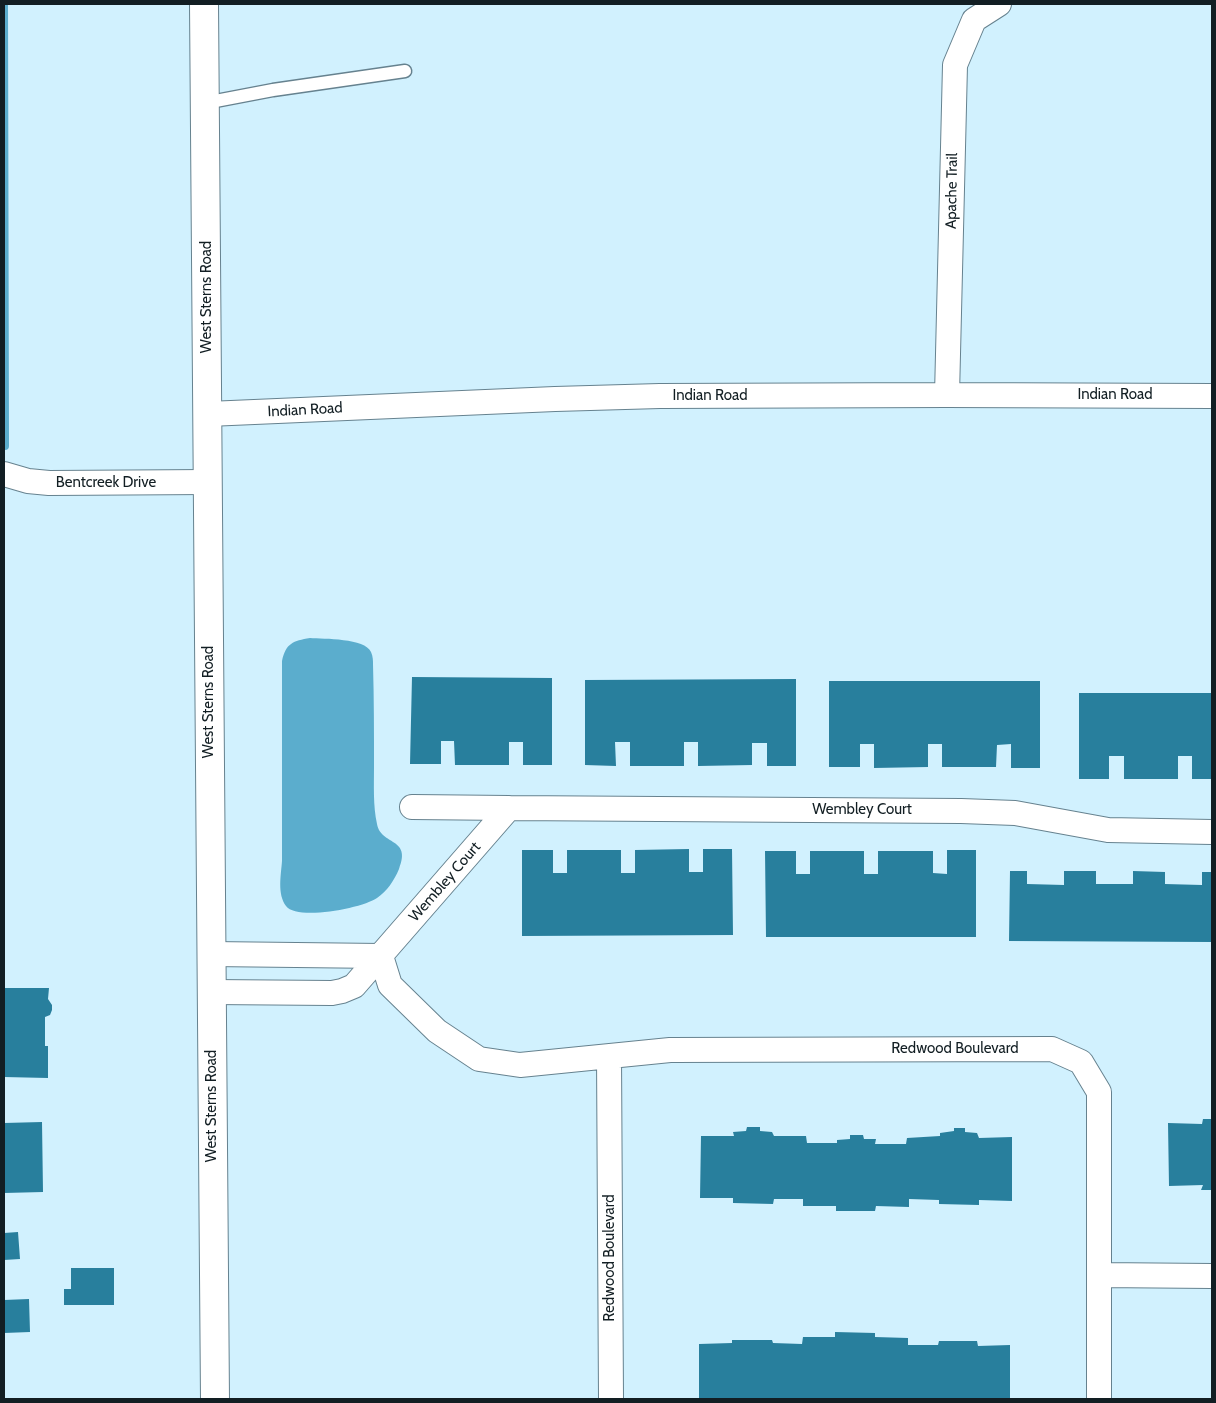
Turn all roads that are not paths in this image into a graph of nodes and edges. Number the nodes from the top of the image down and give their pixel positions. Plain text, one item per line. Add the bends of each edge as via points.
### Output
1 (204, 4) edge
2 (998, 4) edge
3 (405, 71) dead end
4 (205, 103) junction
5 (948, 395) junction
6 (1212, 396) edge
7 (208, 414) junction
8 (4, 474) edge
9 (208, 482) junction
10 (412, 808) dead end
11 (509, 808) junction
12 (1212, 832) edge
13 (211, 954) junction
14 (381, 956) junction
15 (212, 992) junction
16 (609, 1056) junction
17 (1099, 1275) junction
18 (1212, 1276) edge
19 (215, 1399) edge
20 (611, 1399) edge
21 (1099, 1399) edge

1 - 4 main road, West Sterns Road
2 - 5 street, Apache Trail via 974,20 955,65
3 - 4 lane
4 - 7 main road, West Sterns Road
5 - 6 street, Indian Road
5 - 7 street, Indian Road via 660,396
7 - 9 main road, West Sterns Road
8 - 9 street, Bentcreek Drive via 50,483
9 - 13 main road, West Sterns Road
10 - 11 street, Wembley Court
11 - 12 street, Wembley Court via 969,811 1014,813 1108,830
11 - 14 street, Wembley Court
13 - 14 street
13 - 15 main road, West Sterns Road
14 - 15 street, Wembley Court via 354,986 342,992
14 - 16 street, Redwood Boulevard via 390,985 437,1031 479,1059 520,1064
15 - 19 main road, West Sterns Road
16 - 17 street, Redwood Boulevard via 670,1050 1052,1049 1060,1052 1081,1062 1099,1092
16 - 20 street, Redwood Boulevard
17 - 18 street
17 - 21 street, Redwood Boulevard

